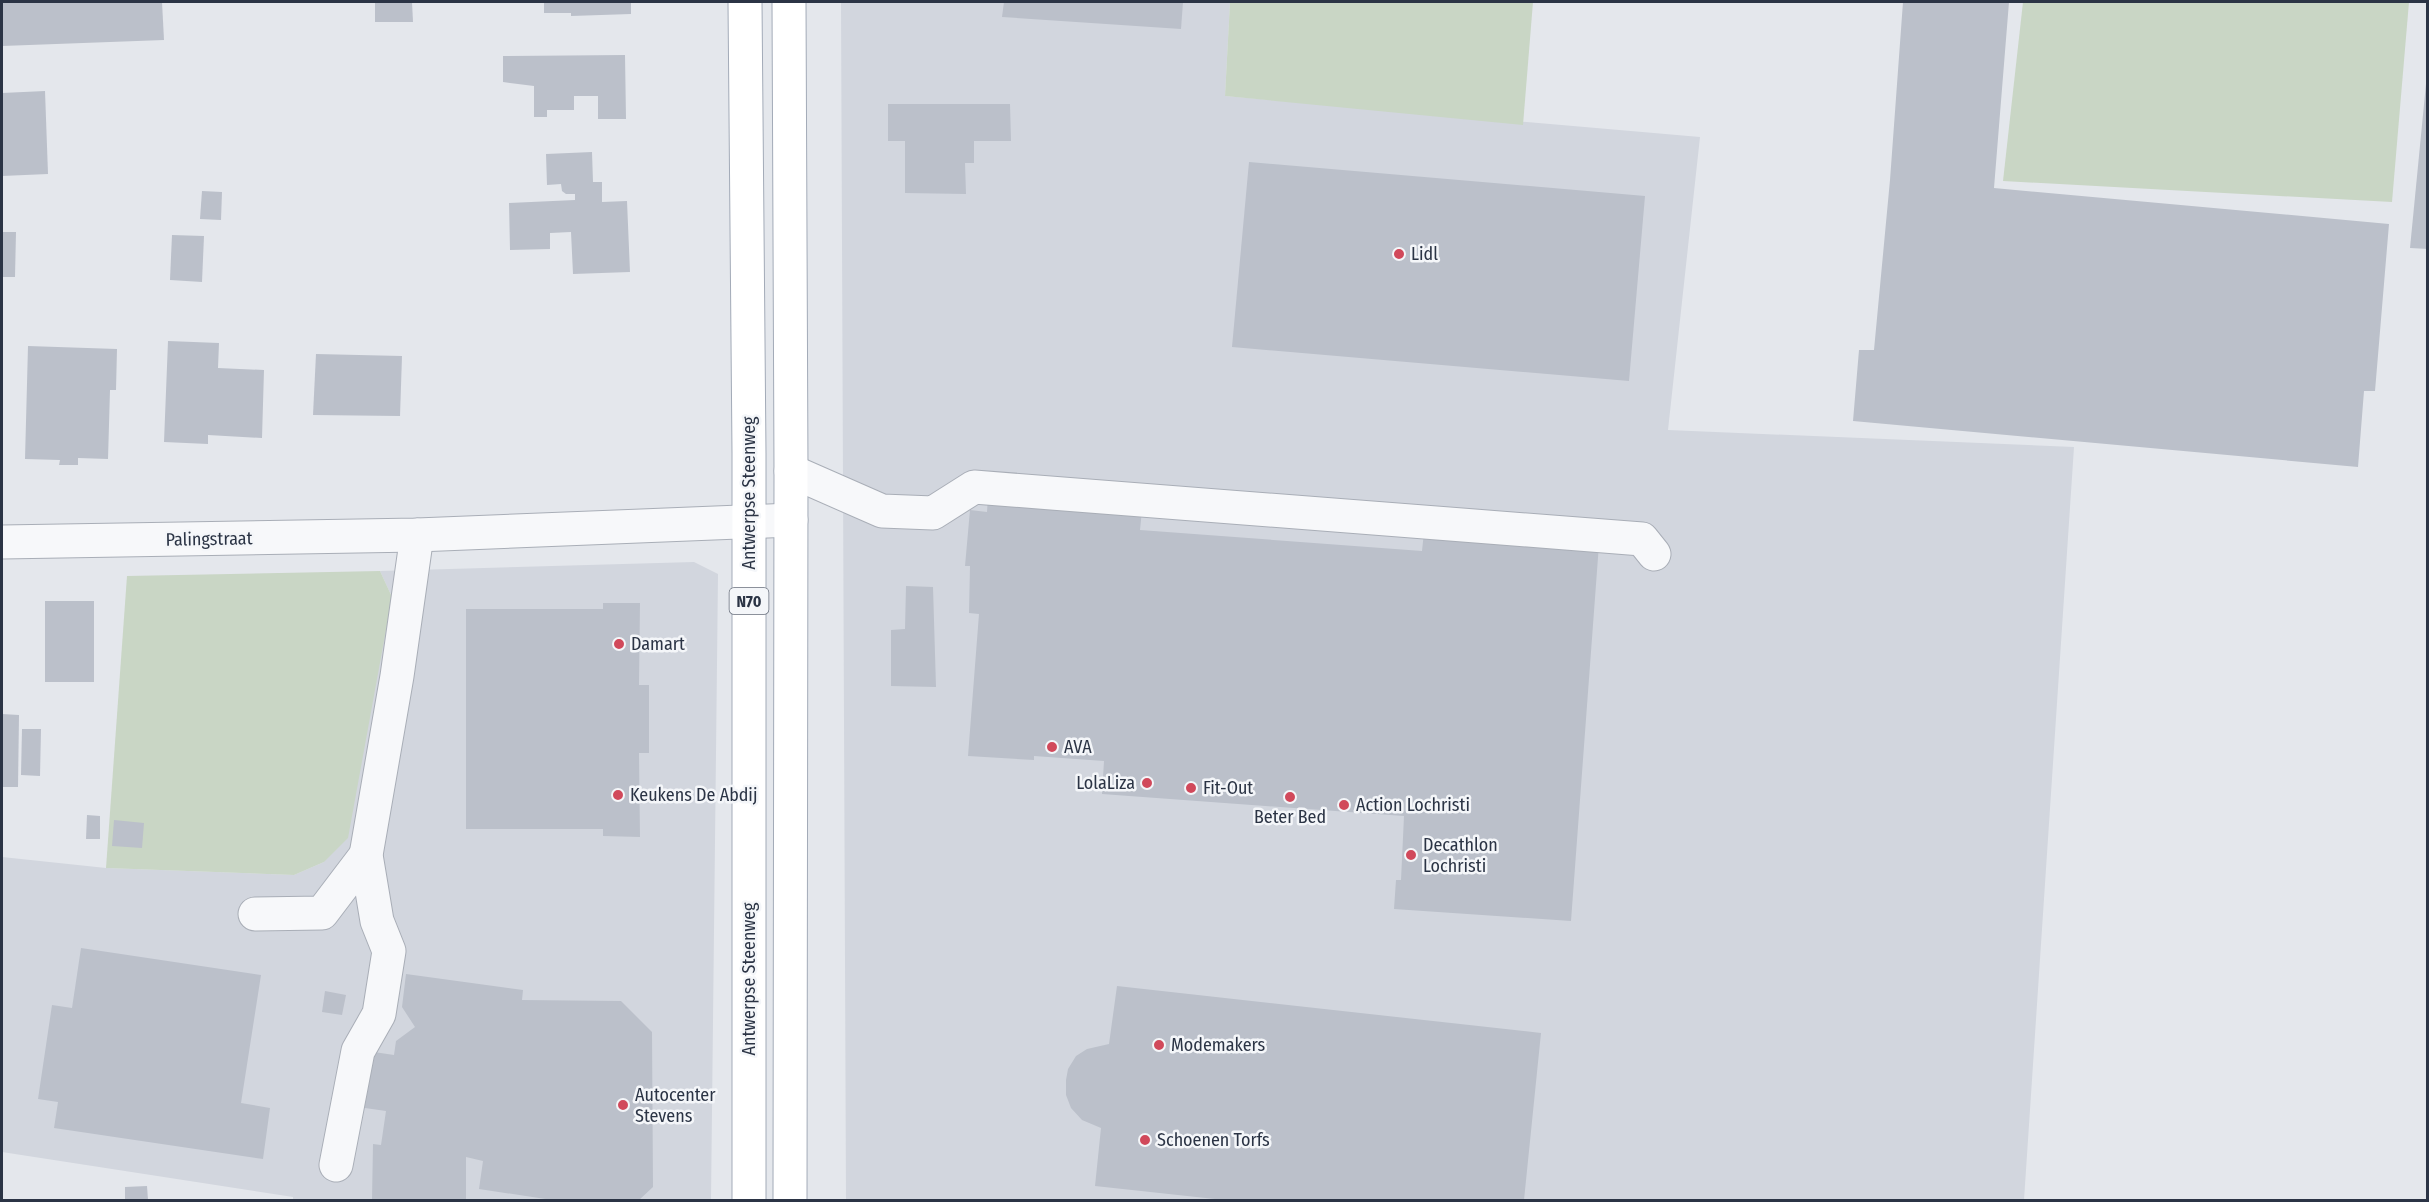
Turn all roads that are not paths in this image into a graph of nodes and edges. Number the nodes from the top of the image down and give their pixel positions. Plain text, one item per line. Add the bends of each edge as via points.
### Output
1 (745, 2) edge
2 (789, 2) edge
3 (791, 471) junction
4 (791, 520) junction
5 (749, 522) junction
6 (417, 536) junction
7 (2, 542) edge
8 (1654, 554) dead end
9 (366, 855) junction
10 (255, 915) dead end
11 (336, 1165) dead end
12 (749, 1200) edge
13 (790, 1200) edge

1 - 5 main road, Antwerpse Steenweg / N70
2 - 3 main road, N70
3 - 4 main road, N70
3 - 8 street via 882,510 933,513 974,487 1642,539
4 - 5 street, Palingstraat
4 - 13 main road, N70
5 - 6 street, Palingstraat
5 - 12 main road, Antwerpse Steenweg / N70
6 - 7 street, Palingstraat
6 - 9 street
9 - 10 street via 322,913
9 - 11 street via 377,921 389,951 380,1014 358,1051

